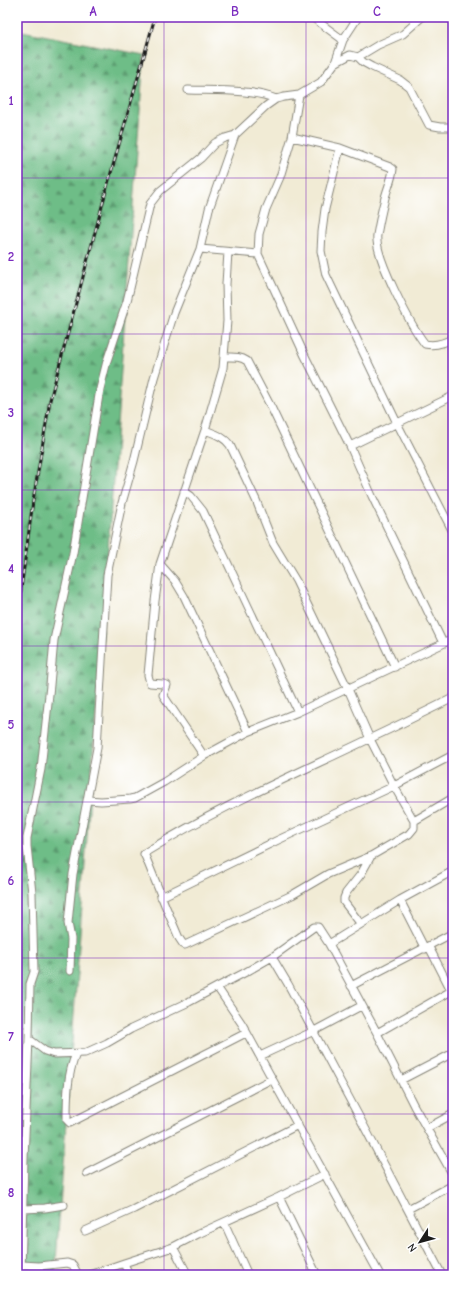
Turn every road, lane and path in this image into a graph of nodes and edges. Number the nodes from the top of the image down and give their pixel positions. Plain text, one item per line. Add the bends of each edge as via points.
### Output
1 (312, 17) edge
2 (358, 17) edge
3 (422, 17) edge
4 (343, 40) junction
5 (358, 57) junction
6 (335, 63) junction
7 (188, 90) dead end
8 (299, 95) junction
9 (276, 100) junction
10 (453, 127) edge
11 (235, 135) junction
12 (292, 137) junction
13 (340, 148) junction
14 (200, 249) junction
15 (228, 252) junction
16 (258, 254) junction
17 (453, 338) edge
18 (224, 357) junction
19 (452, 399) edge
20 (397, 423) junction
21 (205, 430) junction
22 (350, 446) junction
23 (184, 491) junction
24 (453, 532) edge
25 (160, 564) junction
26 (453, 639) edge
27 (443, 643) junction
28 (395, 666) junction
29 (348, 689) junction
30 (453, 698) edge
31 (298, 712) junction
32 (248, 732) junction
33 (370, 739) junction
34 (453, 755) edge
35 (204, 756) junction
36 (394, 786) junction
37 (453, 798) edge
38 (88, 800) junction
39 (414, 821) junction
40 (371, 856) junction
41 (453, 871) edge
42 (161, 898) junction
43 (400, 900) junction
44 (360, 924) junction
45 (453, 934) edge
46 (329, 944) junction
47 (427, 948) junction
48 (272, 957) junction
49 (70, 971) dead end
50 (351, 986) junction
51 (216, 987) junction
52 (452, 992) edge
53 (361, 1006) junction
54 (314, 1031) junction
55 (377, 1033) junction
56 (246, 1034) junction
57 (29, 1039) junction
58 (453, 1053) edge
59 (76, 1054) junction
60 (260, 1056) junction
61 (272, 1079) junction
62 (401, 1080) junction
63 (453, 1114) edge
64 (298, 1125) junction
65 (427, 1128) junction
66 (87, 1173) dead end
67 (453, 1173) edge
68 (325, 1174) junction
69 (453, 1185) edge
70 (279, 1197) junction
71 (64, 1205) dead end
72 (24, 1209) junction
73 (408, 1210) junction
74 (224, 1222) junction
75 (85, 1231) dead end
76 (173, 1247) junction
77 (124, 1263) junction
78 (22, 1265) junction
79 (21, 1275) edge
80 (78, 1275) edge
81 (89, 1275) edge
82 (129, 1275) edge
83 (188, 1275) edge
84 (248, 1275) edge
85 (316, 1275) edge
86 (380, 1275) edge
87 (442, 1275) edge

1 - 4 street
2 - 4 street
3 - 5 street via 403,34
4 - 6 street
5 - 6 street via 350,55
5 - 10 street via 409,87 429,125
6 - 8 street via 321,82
7 - 9 street via 247,92
8 - 9 street
8 - 12 street
9 - 11 street
11 - 14 street via 209,209
11 - 57 street via 215,144 152,200 127,301 100,389 72,553 54,640 41,769 27,838 34,961 30,984
12 - 13 street
12 - 16 street via 280,177 266,209 259,234
13 - 17 street via 393,169 383,203 377,246 387,274 425,344 446,342
13 - 20 street via 325,209 321,251 326,275
14 - 15 street
14 - 38 street via 174,313 154,378 122,503 107,575 97,748
15 - 16 street
15 - 18 street
16 - 22 street
18 - 21 street
18 - 28 street via 242,358 247,361
19 - 20 street
20 - 22 street
20 - 24 street
21 - 23 street
21 - 29 street via 219,435 230,445 273,543 296,581
22 - 27 street
23 - 25 street
23 - 31 street via 203,511
25 - 32 street via 184,596
25 - 35 street via 150,647 149,682 167,685 163,696
26 - 27 street
27 - 28 street
28 - 29 street
29 - 31 street
29 - 33 street
30 - 33 street
31 - 32 street
32 - 35 street
33 - 36 street
33 - 42 street via 183,829 146,852 144,854
34 - 36 street
35 - 38 street via 135,798
36 - 39 street
36 - 42 street
37 - 39 street
38 - 49 street via 68,923 71,939
39 - 40 street via 414,828 409,834
40 - 42 street via 328,874 292,895 185,945 179,938
40 - 44 street via 344,898 344,902
41 - 43 street
43 - 44 street
43 - 47 street
44 - 46 street
45 - 47 street
46 - 48 street via 318,928 314,927
46 - 50 street
47 - 50 street
47 - 52 street
48 - 51 street
48 - 54 street
50 - 53 street
51 - 56 street
51 - 59 street via 107,1043 85,1053
52 - 55 street
53 - 54 street
53 - 55 street
54 - 60 street
54 - 73 street
55 - 62 street
56 - 59 street via 70,1123 67,1120 69,1085
56 - 60 street
57 - 59 street via 45,1052
57 - 72 street
58 - 62 street
60 - 61 street
61 - 64 street
61 - 66 street
62 - 65 street
63 - 65 street
64 - 68 street
64 - 75 street via 134,1209
65 - 67 street
68 - 70 street
68 - 86 street
69 - 73 street
70 - 74 street
70 - 85 street
71 - 72 street
72 - 78 street
73 - 87 street
74 - 76 street
74 - 84 street
76 - 77 street
76 - 83 street
77 - 81 street
77 - 82 street
78 - 79 street
78 - 80 street via 68,1263 73,1265

